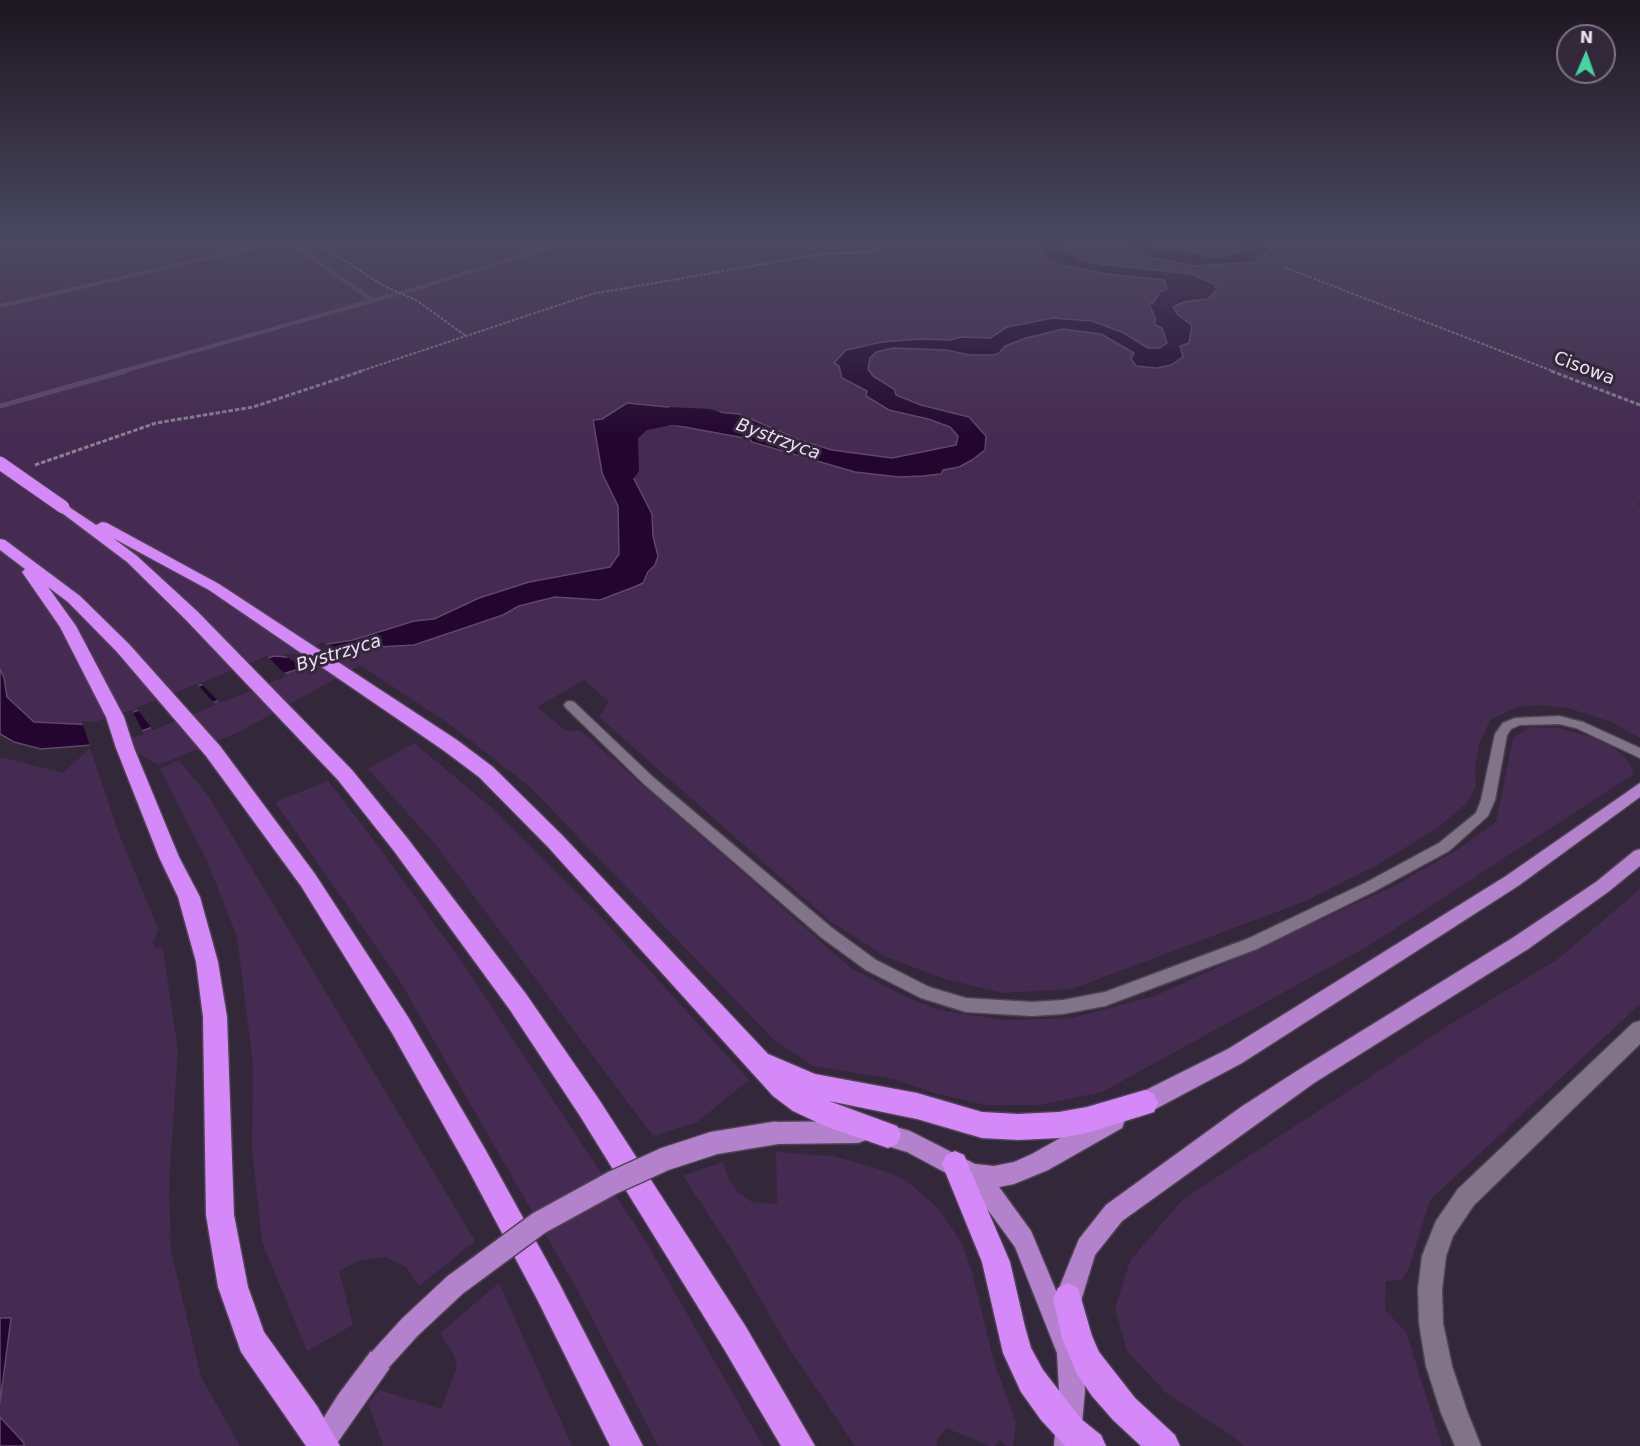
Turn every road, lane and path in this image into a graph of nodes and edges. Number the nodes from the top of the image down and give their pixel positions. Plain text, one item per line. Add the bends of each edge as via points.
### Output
1 (425, 306) edge
2 (555, 306) edge
3 (1386, 306) edge
4 (466, 336) junction
5 (1640, 405) edge
6 (0, 464) edge
7 (33, 466) dead end
8 (63, 507) junction
9 (0, 543) edge
10 (18, 556) junction
11 (570, 705) dead end
12 (1640, 753) edge
13 (1640, 789) edge
14 (1640, 856) edge
15 (1640, 1030) edge
16 (753, 1056) junction
17 (1145, 1102) junction
18 (888, 1135) junction
19 (962, 1169) junction
20 (1068, 1298) junction
21 (1069, 1351) junction
22 (1076, 1441) edge
23 (322, 1444) edge
24 (627, 1446) edge
25 (799, 1446) edge
26 (1164, 1446) edge
27 (1468, 1446) edge

1 - 4 path
2 - 4 path
3 - 5 path, Cisowa
4 - 7 path via 252,407 156,423
6 - 8 highway, bridge
8 - 16 highway via 214,587 450,745 513,797
8 - 25 highway via 132,559 192,615 352,784 401,845 518,1002 664,1224
9 - 10 highway
10 - 23 highway via 68,626 115,717 169,857 189,897 207,962 215,1017 220,1215 233,1287 252,1341
10 - 24 highway via 74,599 123,648 208,745 308,880 400,1025 515,1230
11 - 12 lane via 649,781 827,933 871,965 926,993 966,1005 1032,1009 1105,999 1252,944 1323,912 1444,847 1481,816 1488,800 1501,734 1513,723 1559,720 1597,731
13 - 17 main road via 1512,881 1235,1056
14 - 20 main road via 1521,943 1249,1114 1113,1213 1087,1246
15 - 27 street via 1466,1197 1444,1229 1434,1256 1431,1323 1439,1366
16 - 17 highway via 813,1086 906,1104 982,1125 1059,1125
16 - 18 highway via 802,1102
17 - 19 main road via 1014,1173 981,1177
18 - 19 main road
18 - 23 main road, bridge via 774,1133 714,1143 612,1183 539,1223 455,1285 380,1360
19 - 21 main road via 1004,1211 1023,1239
19 - 22 highway via 996,1262 1018,1353 1032,1381
20 - 21 main road
20 - 26 highway via 1077,1338 1088,1363 1124,1409
21 - 22 main road

